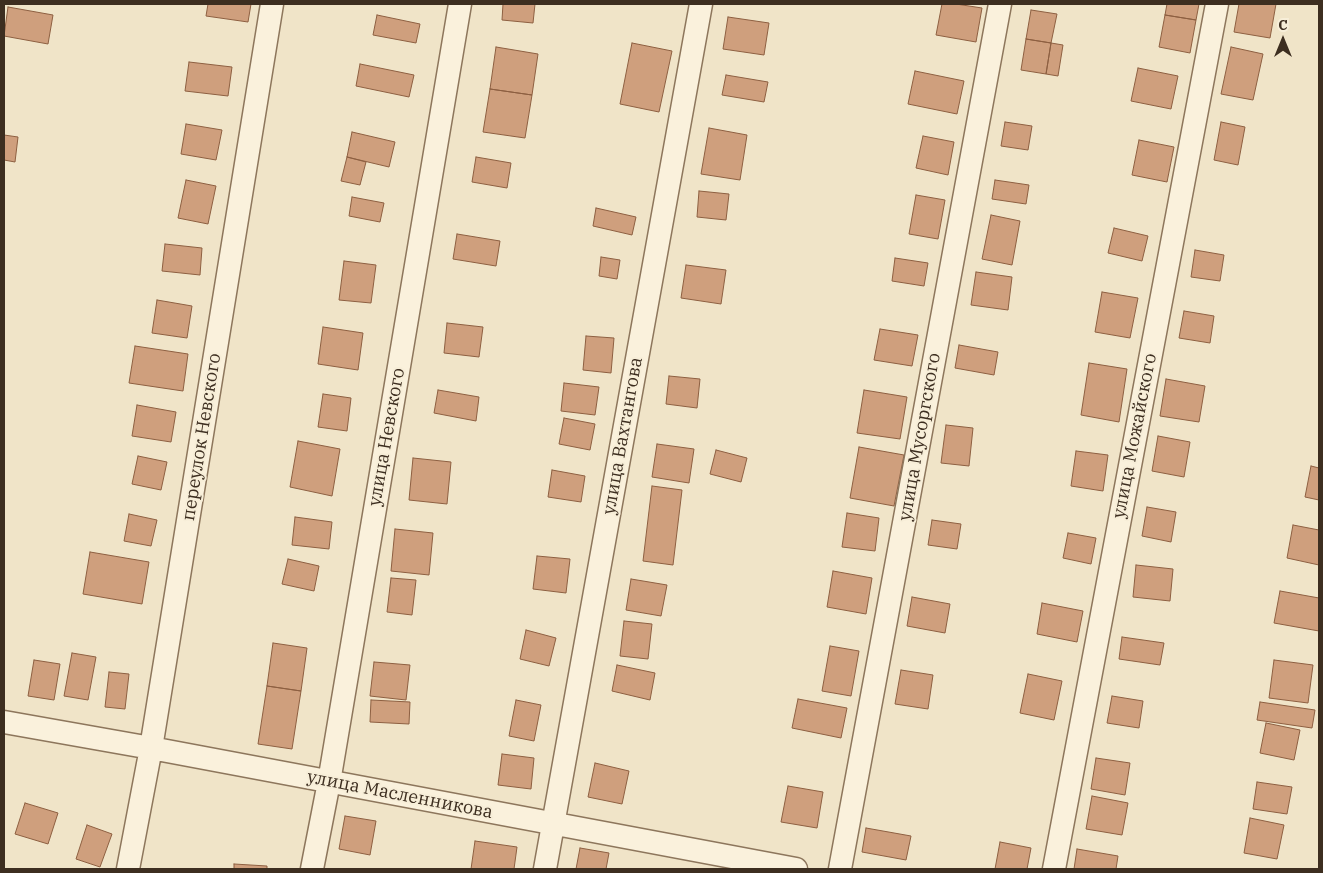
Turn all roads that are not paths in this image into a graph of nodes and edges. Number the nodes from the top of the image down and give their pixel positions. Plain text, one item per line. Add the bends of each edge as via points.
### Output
1 (272, 4) edge
2 (460, 4) edge
3 (701, 4) edge
4 (1000, 4) edge
5 (1217, 4) edge
6 (4, 722) edge
7 (151, 748) junction
8 (329, 782) junction
9 (552, 824) junction
10 (128, 869) edge
11 (312, 869) edge
12 (545, 869) edge
13 (796, 869) edge
14 (840, 869) edge
15 (1054, 869) edge

1 - 7 street, переулок Невского
2 - 8 street, улица Невского
3 - 9 street, улица Вахтангова
4 - 14 street, улица Мусоргского
5 - 15 street, улица Можайского
6 - 7 street, улица Масленникова
7 - 8 street, улица Масленникова
7 - 10 street, переулок Невского
8 - 9 street, улица Масленникова
8 - 11 street, улица Невского
9 - 12 street, улица Вахтангова
9 - 13 street, улица Масленникова

